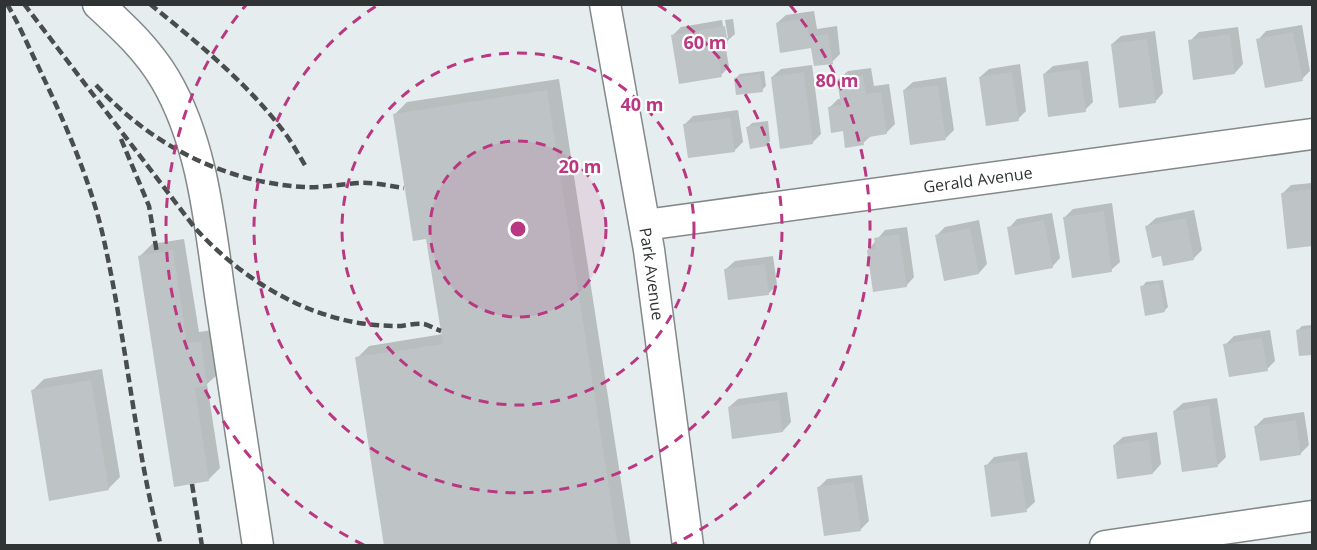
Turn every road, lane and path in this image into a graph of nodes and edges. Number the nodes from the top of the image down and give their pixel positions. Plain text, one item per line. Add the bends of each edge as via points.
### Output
1 (98, 4) edge
2 (605, 4) edge
3 (1312, 134) edge
4 (645, 225) junction
5 (1312, 516) edge
6 (258, 546) edge
7 (688, 546) edge
8 (1105, 546) edge

1 - 6 street via 140,45 165,79 184,119 197,161
2 - 4 street, Park Avenue
3 - 4 street, Gerald Avenue
4 - 7 street, Park Avenue
5 - 8 street

